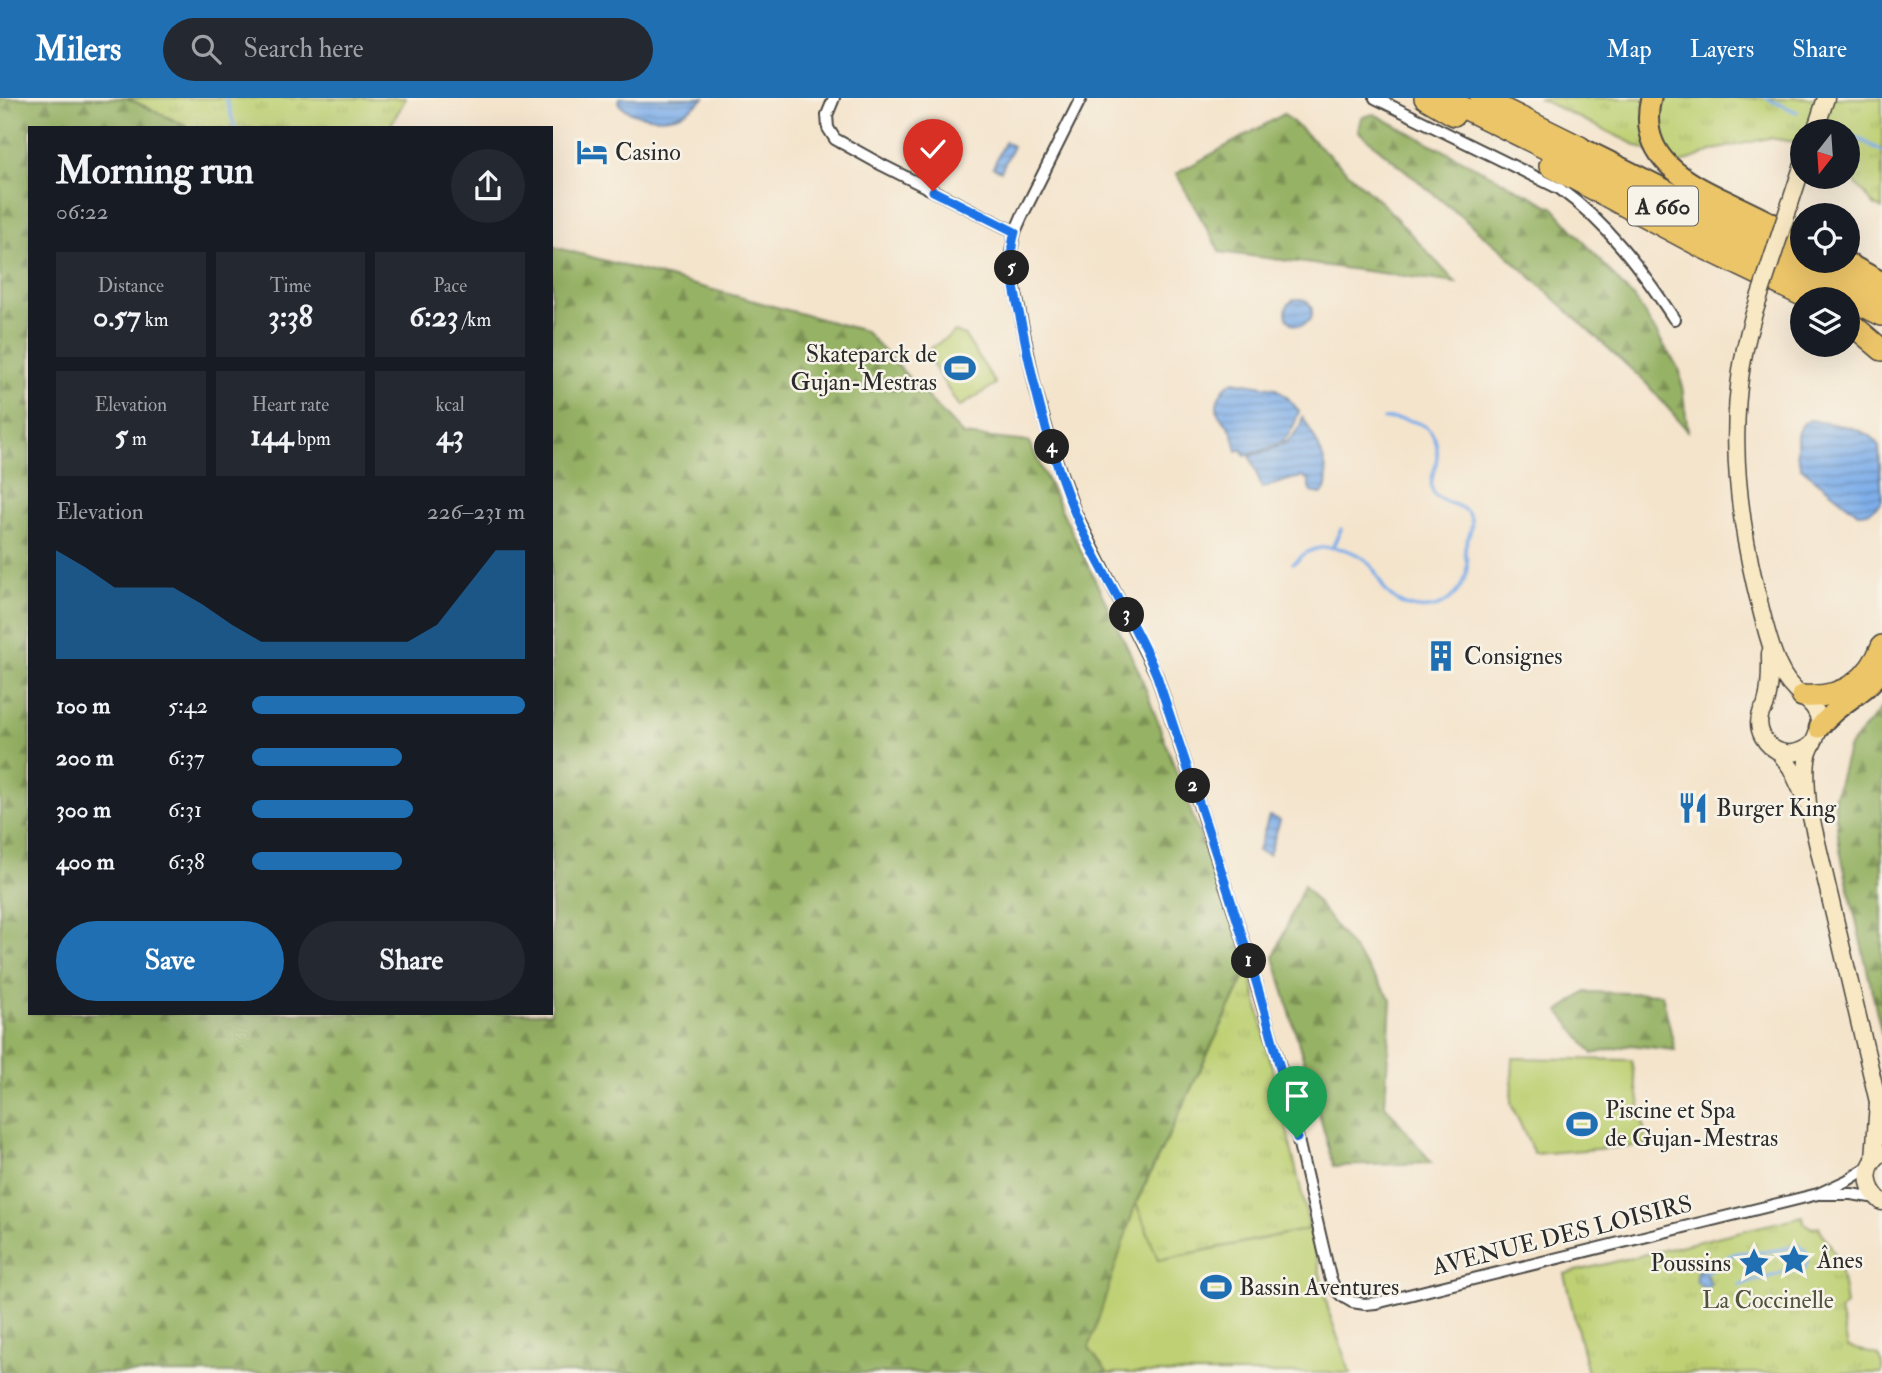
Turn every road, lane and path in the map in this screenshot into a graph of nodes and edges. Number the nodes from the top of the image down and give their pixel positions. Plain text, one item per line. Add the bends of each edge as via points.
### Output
1 (834, 98) edge
2 (1081, 98) edge
3 (1375, 98) edge
4 (1424, 98) edge
5 (1444, 98) edge
6 (1481, 98) edge
7 (1650, 98) edge
8 (1826, 98) edge
9 (1819, 119) edge
10 (1580, 147) joint
11 (1795, 189) edge
12 (1015, 232) junction
13 (1790, 232) edge
14 (1790, 251) edge
15 (1860, 270) edge
16 (1835, 273) edge
17 (1882, 282) edge
18 (1790, 289) edge
19 (1882, 296) edge
20 (1882, 315) edge
21 (1674, 319) dead end
22 (1860, 331) edge
23 (1882, 350) edge
24 (1768, 640) junction
25 (1882, 646) edge
26 (1882, 670) edge
27 (1802, 696) junction
28 (1766, 705) junction
29 (1816, 736) junction
30 (1779, 752) junction
31 (1808, 804) junction
32 (1880, 1106) edge
33 (1875, 1159) edge
34 (1818, 1194) junction
35 (1879, 1200) edge

1 - 12 street via 827,115 835,139
2 - 12 street
3 - 21 street via 1560,189 1583,206 1639,268
4 - 18 highway
5 - 20 highway, A 660
6 - 10 highway
7 - 13 highway via 1651,134 1672,169
8 - 9 main road
10 - 14 highway
11 - 24 main road, bridge via 1748,337 1736,414 1739,501
12 - 34 street, AVENUE DES LOISIRS via 1015,289 1046,428 1080,523 1157,676 1284,1080 1335,1289 1352,1302 1376,1303
15 - 17 highway
16 - 19 highway
22 - 23 highway
24 - 27 main road via 1785,677
24 - 28 main road
25 - 27 highway via 1871,668 1853,685 1826,696
26 - 29 highway via 1836,709
27 - 28 main road via 1783,694
27 - 29 main road via 1816,710
28 - 30 main road via 1760,732
29 - 30 main road via 1797,753
29 - 31 main road via 1807,762
30 - 31 main road
31 - 32 main road
32 - 33 main road
33 - 34 street, AVENUE DES LOISIRS via 1848,1180
33 - 35 main road via 1868,1179
34 - 35 street, AVENUE DES LOISIRS

